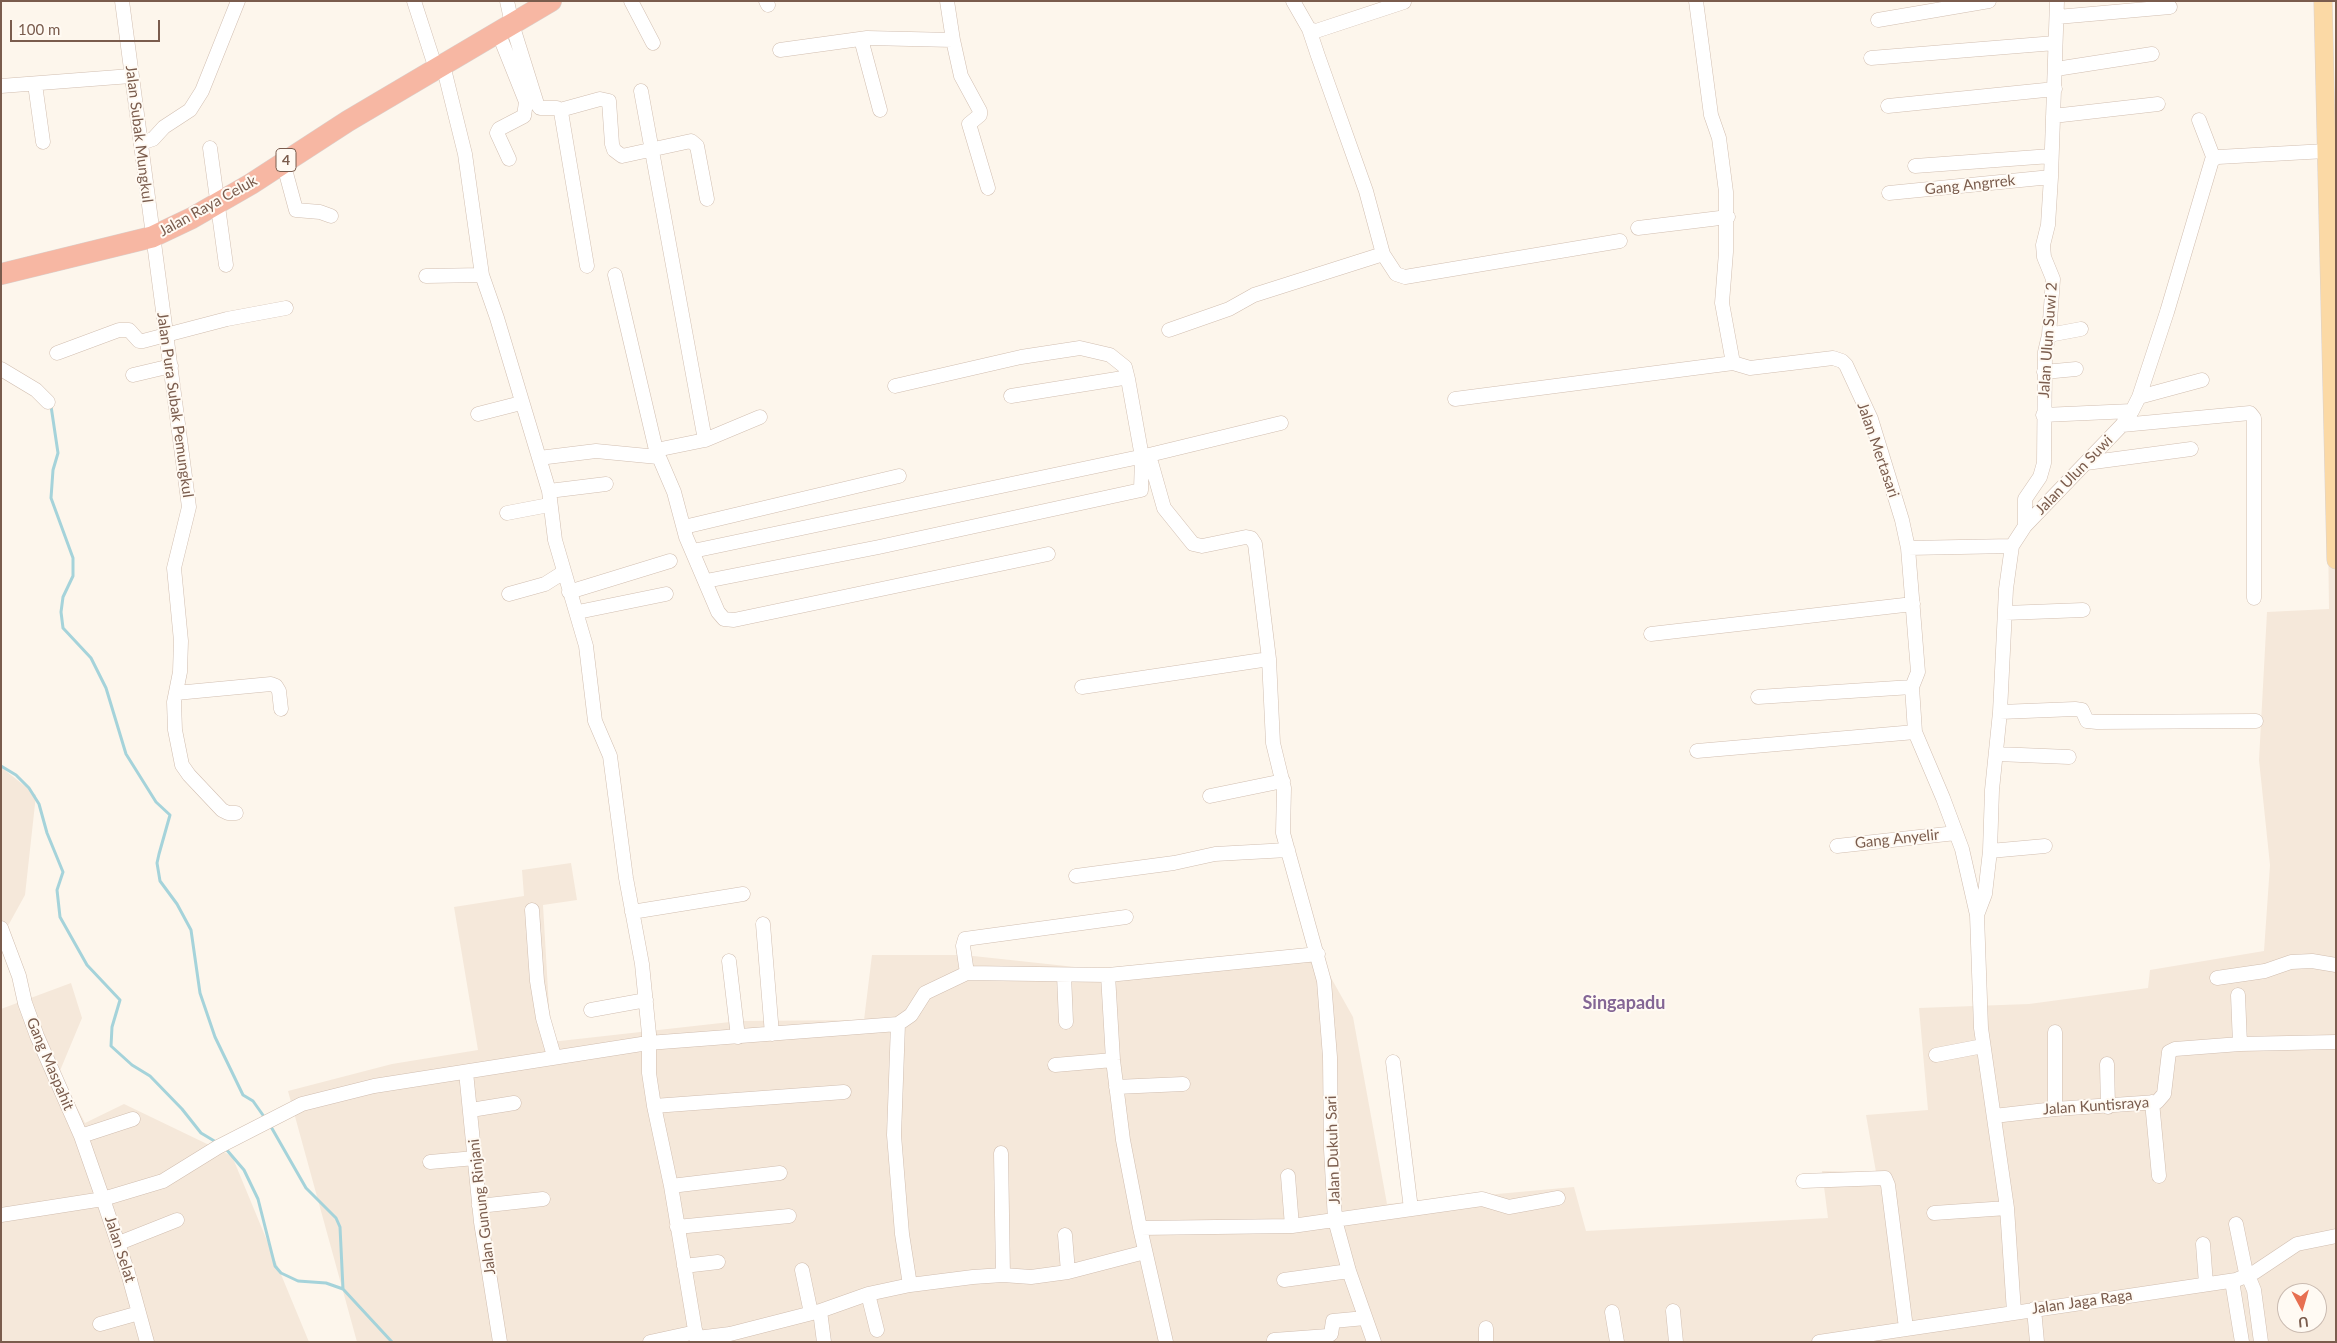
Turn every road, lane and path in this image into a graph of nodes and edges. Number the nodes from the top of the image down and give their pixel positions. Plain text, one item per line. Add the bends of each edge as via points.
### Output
1 (122, 1) edge
2 (238, 1) edge
3 (414, 1) edge
4 (507, 1) edge
5 (551, 1) edge
6 (631, 1) edge
7 (947, 1) edge
8 (1293, 1) edge
9 (1696, 1) edge
10 (1989, 1) edge
11 (2057, 1) edge
12 (2323, 1) edge
13 (1404, 2) edge
14 (2170, 7) dead end
15 (2057, 18) junction
16 (1878, 20) dead end
17 (1308, 28) junction
18 (504, 33) junction
19 (2330, 33) edge
20 (861, 39) junction
21 (952, 40) junction
22 (653, 43) dead end
23 (2055, 43) junction
24 (780, 50) dead end
25 (2152, 54) dead end
26 (1871, 58) dead end
27 (440, 67) junction
28 (2056, 69) junction
29 (131, 76) junction
30 (34, 84) junction
31 (1, 86) edge
32 (2055, 89) junction
33 (641, 91) dead end
34 (2158, 104) dead end
35 (1888, 106) dead end
36 (560, 110) junction
37 (880, 110) dead end
38 (2331, 112) edge
39 (2053, 116) junction
40 (2198, 120) dead end
41 (43, 142) dead end
42 (141, 143) junction
43 (210, 148) dead end
44 (652, 150) junction
45 (2326, 151) junction
46 (2051, 156) junction
47 (509, 159) dead end
48 (2214, 159) junction
49 (283, 162) junction
50 (1915, 166) dead end
51 (2051, 177) junction
52 (988, 188) dead end
53 (1889, 193) dead end
54 (708, 199) dead end
55 (2332, 199) edge
56 (218, 202) junction
57 (331, 216) dead end
58 (1728, 217) junction
59 (1638, 228) dead end
60 (152, 237) junction
61 (1620, 241) dead end
62 (1383, 254) junction
63 (226, 265) dead end
64 (588, 266) dead end
65 (1, 274) edge
66 (482, 275) junction
67 (615, 275) dead end
68 (426, 276) dead end
69 (286, 308) dead end
70 (2081, 329) dead end
71 (1169, 330) dead end
72 (167, 335) junction
73 (2049, 335) junction
74 (57, 353) dead end
75 (1733, 363) junction
76 (171, 366) junction
77 (2076, 368) dead end
78 (1, 369) edge
79 (2044, 372) junction
80 (133, 375) dead end
81 (1128, 379) junction
82 (2202, 380) dead end
83 (895, 386) dead end
84 (1011, 396) dead end
85 (2139, 397) junction
86 (1455, 399) dead end
87 (48, 402) dead end
88 (521, 403) junction
89 (2132, 411) junction
90 (478, 414) dead end
91 (2043, 415) junction
92 (760, 418) dead end
93 (1281, 423) dead end
94 (2122, 425) junction
95 (705, 440) junction
96 (2191, 449) dead end
97 (657, 453) junction
98 (1145, 456) junction
99 (540, 458) junction
100 (2086, 463) junction
101 (898, 476) dead end
102 (606, 484) dead end
103 (549, 498) junction
104 (507, 513) dead end
105 (2025, 526) junction
106 (684, 527) junction
107 (2012, 546) junction
108 (1908, 548) junction
109 (693, 551) junction
110 (1048, 554) dead end
111 (2336, 560) edge
112 (670, 561) dead end
113 (564, 572) junction
114 (706, 581) junction
115 (570, 592) junction
116 (509, 594) dead end
117 (666, 594) dead end
118 (2254, 598) dead end
119 (1913, 604) junction
120 (2083, 610) dead end
121 (578, 612) junction
122 (2005, 613) junction
123 (1651, 634) dead end
124 (1269, 659) junction
125 (1082, 687) dead end
126 (1912, 687) junction
127 (176, 693) junction
128 (1758, 697) dead end
129 (281, 709) dead end
130 (2000, 712) junction
131 (2256, 721) dead end
132 (1916, 732) junction
133 (1697, 751) dead end
134 (1997, 754) junction
135 (2069, 756) dead end
136 (1283, 781) junction
137 (1210, 796) dead end
138 (236, 813) dead end
139 (1956, 833) junction
140 (1837, 846) dead end
141 (2045, 846) dead end
142 (1288, 850) junction
143 (1990, 851) junction
144 (1076, 876) dead end
145 (743, 894) dead end
146 (532, 910) dead end
147 (632, 912) junction
148 (1977, 915) junction
149 (1126, 917) dead end
150 (763, 924) dead end
151 (1, 928) edge
152 (1318, 954) junction
153 (729, 961) dead end
154 (2336, 965) edge
155 (967, 973) junction
156 (1064, 975) junction
157 (1108, 975) junction
158 (2217, 978) dead end
159 (2238, 995) dead end
160 (646, 1000) junction
161 (591, 1010) dead end
162 (1066, 1022) dead end
163 (898, 1024) junction
164 (2055, 1032) dead end
165 (772, 1034) junction
166 (738, 1037) junction
167 (2336, 1042) edge
168 (648, 1043) junction
169 (2240, 1044) junction
170 (1983, 1046) junction
171 (554, 1056) junction
172 (1936, 1056) dead end
173 (1113, 1060) junction
174 (1393, 1062) dead end
175 (2108, 1064) dead end
176 (1056, 1065) dead end
177 (466, 1072) junction
178 (1183, 1084) dead end
179 (1116, 1087) junction
180 (844, 1092) dead end
181 (2152, 1102) junction
182 (514, 1104) dead end
183 (654, 1106) junction
184 (2108, 1106) junction
185 (2055, 1109) junction
186 (471, 1110) junction
187 (1994, 1116) junction
188 (133, 1119) dead end
189 (81, 1136) junction
190 (1001, 1153) dead end
191 (474, 1158) junction
192 (430, 1162) dead end
193 (780, 1173) dead end
194 (1288, 1176) dead end
195 (2159, 1176) dead end
196 (1803, 1181) dead end
197 (671, 1186) junction
198 (1558, 1198) dead end
199 (104, 1199) junction
200 (543, 1200) dead end
201 (479, 1206) junction
202 (2006, 1208) junction
203 (1411, 1209) junction
204 (1934, 1213) dead end
205 (1, 1215) edge
206 (789, 1216) dead end
207 (177, 1220) dead end
208 (1335, 1220) junction
209 (2236, 1224) dead end
210 (1292, 1226) junction
211 (677, 1227) junction
212 (1140, 1228) junction
213 (1066, 1235) dead end
214 (2336, 1236) edge
215 (119, 1243) junction
216 (2203, 1244) dead end
217 (1145, 1252) junction
218 (718, 1262) dead end
219 (684, 1266) junction
220 (802, 1270) dead end
221 (1350, 1271) junction
222 (1068, 1272) junction
223 (1003, 1275) junction
224 (2240, 1278) junction
225 (1284, 1280) dead end
226 (2206, 1284) junction
227 (910, 1285) junction
228 (868, 1294) junction
229 (2034, 1309) junction
230 (1673, 1311) dead end
231 (816, 1312) junction
232 (1612, 1312) dead end
233 (2014, 1312) junction
234 (139, 1314) junction
235 (1365, 1318) junction
236 (100, 1324) dead end
237 (1906, 1328) junction
238 (877, 1330) dead end
239 (697, 1337) edge
240 (1862, 1338) edge
241 (1274, 1340) dead end
242 (147, 1342) edge
243 (500, 1342) edge
244 (650, 1342) edge
245 (824, 1342) edge
246 (1166, 1342) edge
247 (1374, 1342) edge
248 (1617, 1342) edge
249 (1676, 1342) edge
250 (1819, 1342) edge
251 (2037, 1342) edge
252 (2242, 1342) edge
253 (2262, 1342) edge

1 - 29 street, Jalan Subak Mungkul
2 - 42 street via 202,92 190,110 164,127 153,140
3 - 27 street
4 - 18 street
5 - 18 highway, Jalan Raya Celuk / 4
6 - 22 street
7 - 21 street
8 - 17 street
9 - 58 street via 1711,115 1720,145
10 - 16 street
11 - 15 street, Jalan Ulun Suwi 2
12 - 19 main road
13 - 17 street via 1316,30
14 - 15 street
15 - 23 street, Jalan Ulun Suwi 2
17 - 62 street via 1366,191
18 - 27 highway, Jalan Raya Celuk / 4
18 - 36 street via 537,104 542,108
18 - 47 street via 526,107 524,116 497,133
19 - 38 main road
20 - 21 street
20 - 24 street
20 - 37 street
21 - 52 street via 961,76 980,111 980,115 969,124
23 - 26 street
23 - 28 street, Jalan Ulun Suwi 2
25 - 28 street
27 - 49 highway, Jalan Raya Celuk / 4
27 - 66 street via 465,154
28 - 32 street, Jalan Ulun Suwi 2
29 - 30 street
29 - 42 street, Jalan Subak Mungkul
30 - 31 street
30 - 41 street
32 - 35 street
32 - 39 street, Jalan Ulun Suwi 2
33 - 44 street
34 - 39 street
36 - 44 street via 606,100 610,105 612,144 617,154 627,156
36 - 64 street
38 - 45 main road
39 - 46 street, Jalan Ulun Suwi 2
40 - 48 street
42 - 60 street, Jalan Subak Mungkul
43 - 56 street
44 - 54 street via 688,140 697,146
44 - 95 street
45 - 48 street
45 - 55 main road
46 - 50 street
46 - 51 street, Jalan Ulun Suwi 2
48 - 85 street, Jalan Ulun Suwi
49 - 56 highway, Jalan Raya Celuk / 4
49 - 57 street via 296,210
51 - 53 street, Gang Angrrek
51 - 73 street, Jalan Ulun Suwi 2 via 2048,225 2043,245 2053,279
55 - 111 main road
56 - 60 highway, Jalan Raya Celuk / 4
56 - 63 street
58 - 59 street
58 - 75 street via 1722,303
60 - 65 highway, Jalan Raya Celuk / 4
60 - 72 street, Jalan Pura Subak Pemungkul
61 - 62 street via 1405,277 1396,274
62 - 71 street via 1254,295 1229,309
66 - 68 street
66 - 88 street via 498,318
67 - 97 street
69 - 72 street
70 - 73 street
72 - 74 street via 139,341 128,330 119,330
72 - 76 street, Jalan Pura Subak Pemungkul
73 - 79 street, Jalan Ulun Suwi 2
75 - 86 street, Jalan Mertasari
75 - 108 street, Jalan Mertasari via 1750,368 1833,358 1846,366 1871,419
76 - 80 street
76 - 127 street, Jalan Pura Subak Pemungkul via 189,507 174,568 182,640
77 - 79 street
78 - 87 street via 36,390
79 - 91 street, Jalan Ulun Suwi 2
81 - 83 street via 1125,368 1110,356 1080,348 1021,357
81 - 84 street
81 - 98 street
82 - 85 street
85 - 89 street, Jalan Ulun Suwi
88 - 90 street
88 - 99 street
89 - 91 street
89 - 94 street, Jalan Ulun Suwi
91 - 105 street, Jalan Ulun Suwi 2 via 2043,469 2026,499
92 - 95 street
93 - 98 street
94 - 100 street, Jalan Ulun Suwi
94 - 118 street via 2250,413 2254,418
95 - 97 street
96 - 100 street
97 - 99 street via 596,451
97 - 106 street via 668,474
98 - 109 street
98 - 114 street via 1143,486 1137,492
98 - 124 street, Jalan Dukuh Sari via 1164,508 1195,546 1246,537 1254,540
99 - 103 street
100 - 105 street, Jalan Ulun Suwi
101 - 106 street
102 - 103 street
103 - 104 street
103 - 113 street
105 - 107 street, Jalan Ulun Suwi
106 - 109 street
107 - 108 street
107 - 122 street, Jalan Ulun Suwi
108 - 119 street, Jalan Mertasari
109 - 114 street
110 - 114 street via 728,621 718,612
112 - 115 street
113 - 115 street
113 - 116 street via 542,585
115 - 121 street
117 - 121 street
119 - 123 street
119 - 126 street, Jalan Mertasari via 1918,672
120 - 122 street
121 - 147 street via 586,646 595,721 607,746 613,773 619,836
122 - 130 street, Jalan Ulun Suwi
124 - 125 street
124 - 136 street, Jalan Dukuh Sari via 1273,743
126 - 128 street
126 - 132 street, Jalan Mertasari
127 - 129 street via 271,684 279,691
127 - 138 street, Jalan Pura Subak Pemungkul via 175,730 182,765 222,810
130 - 131 street via 2075,709 2082,710 2087,721 2097,722
130 - 134 street, Jalan Ulun Suwi
132 - 133 street
132 - 139 street, Jalan Mertasari
134 - 135 street
134 - 143 street, Jalan Ulun Suwi
136 - 137 street
136 - 142 street, Jalan Dukuh Sari via 1283,832
139 - 140 street, Gang Anyelir
139 - 148 street, Jalan Mertasari
141 - 143 street
142 - 144 street via 1215,854
142 - 152 street, Jalan Dukuh Sari
143 - 148 street, Jalan Ulun Suwi via 1985,894
145 - 147 street
146 - 171 street via 543,1018
147 - 160 street
148 - 170 street
149 - 155 street via 965,939
150 - 165 street
151 - 189 street, Gang Maspahit via 19,976 24,1003
152 - 157 street
152 - 208 street, Jalan Dukuh Sari via 1324,981 1330,1057
153 - 166 street
154 - 158 street via 2291,962 2265,971
155 - 156 street
155 - 163 street via 925,993 911,1016
156 - 157 street
156 - 162 street
157 - 173 street
159 - 169 street
160 - 161 street
160 - 168 street
163 - 165 street
163 - 227 street via 895,1144 902,1234
164 - 185 street
165 - 166 street
166 - 168 street
167 - 169 street, Jalan Kuntisraya
168 - 171 street
168 - 183 street
169 - 181 street, Jalan Kuntisraya via 2171,1050 2162,1098
170 - 172 street
170 - 187 street
171 - 177 street
173 - 176 street
173 - 179 street
174 - 203 street
175 - 184 street
177 - 186 street, Jalan Gunung Rinjani
177 - 199 street via 348,1091 302,1104 218,1147 168,1179
178 - 179 street
179 - 212 street
180 - 183 street
181 - 184 street, Jalan Kuntisraya
181 - 195 street
182 - 186 street
183 - 197 street
184 - 185 street, Jalan Kuntisraya
185 - 187 street, Jalan Kuntisraya
186 - 191 street, Jalan Gunung Rinjani
187 - 202 street
188 - 189 street
189 - 199 street, Gang Maspahit
190 - 223 street
191 - 192 street
191 - 201 street, Jalan Gunung Rinjani
193 - 197 street
194 - 210 street
196 - 237 street via 1885,1178
197 - 211 street
198 - 203 street via 1509,1207 1482,1199
199 - 205 street, Jalan Selat
199 - 215 street, Jalan Selat
200 - 201 street
201 - 243 street, Jalan Gunung Rinjani
202 - 204 street
202 - 233 street
203 - 208 street
206 - 211 street
207 - 215 street
208 - 210 street
208 - 221 street, Jalan Dukuh Sari
209 - 224 street
210 - 212 street
211 - 219 street
212 - 217 street
213 - 222 street
214 - 224 street, Jalan Jaga Raga via 2297,1244
215 - 234 street, Jalan Selat
216 - 226 street
217 - 222 street
217 - 246 street
218 - 219 street
219 - 239 street
220 - 231 street
221 - 225 street
221 - 235 street, Jalan Dukuh Sari
222 - 223 street via 1032,1277
223 - 227 street
224 - 226 street, Jalan Jaga Raga
224 - 252 street
224 - 253 street via 2254,1290
226 - 229 street, Jalan Jaga Raga
227 - 228 street
228 - 231 street
228 - 238 street
229 - 233 street, Jalan Jaga Raga
229 - 251 street
230 - 249 street
231 - 239 street via 730,1334
231 - 245 street
232 - 248 street
233 - 237 street, Jalan Jaga Raga
234 - 236 street
234 - 242 street, Jalan Selat
235 - 241 street via 1333,1322 1328,1336
235 - 247 street, Jalan Dukuh Sari
237 - 240 street, Jalan Jaga Raga
239 - 244 street
240 - 250 street, Jalan Jaga Raga

